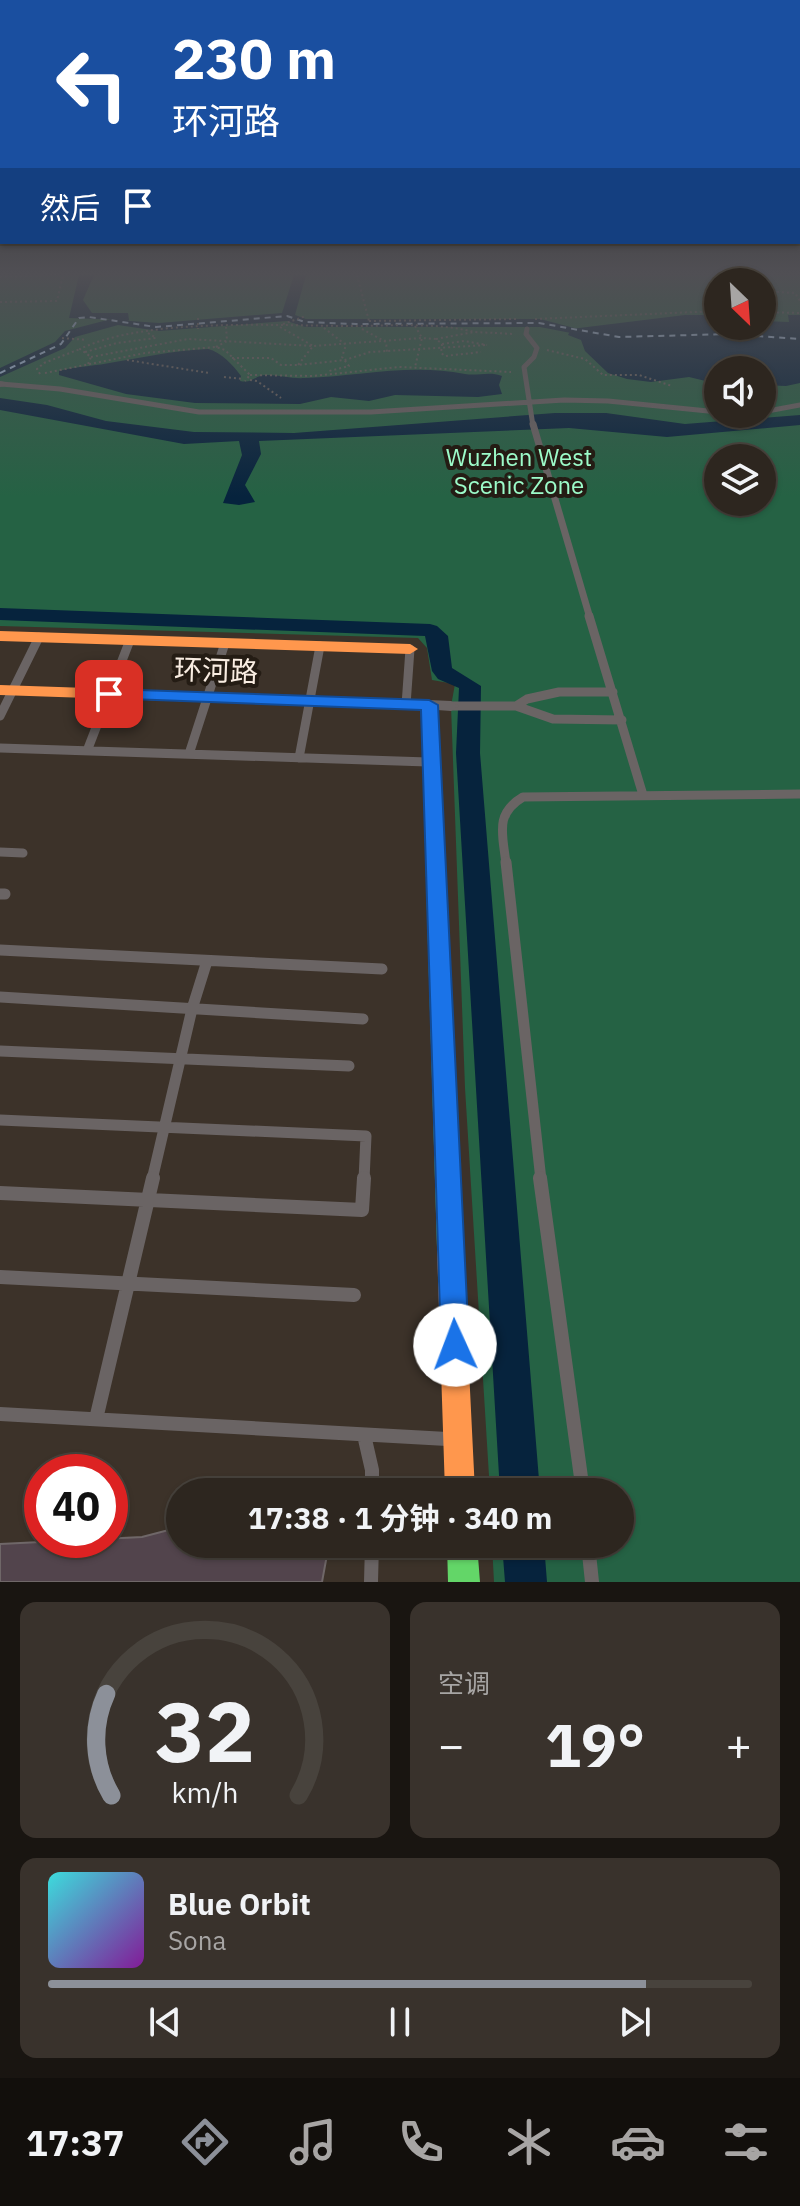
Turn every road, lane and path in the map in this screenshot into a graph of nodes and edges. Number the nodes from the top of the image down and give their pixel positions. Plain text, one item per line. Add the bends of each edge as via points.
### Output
1 (537, 348) edge
2 (80, 349) joint
3 (96, 349) edge
4 (135, 349) edge
5 (154, 349) edge
6 (187, 349) edge
7 (219, 349) edge
8 (311, 349) edge
9 (345, 349) edge
10 (387, 349) edge
11 (427, 349) edge
12 (443, 349) edge
13 (541, 349) edge
14 (418, 350) junction
15 (85, 352) junction
16 (387, 352) junction
17 (481, 352) dead end
18 (153, 353) junction
19 (91, 357) junction
20 (232, 358) junction
21 (127, 360) dead end
22 (345, 360) junction
23 (88, 364) junction
24 (298, 365) junction
25 (415, 367) junction
26 (524, 372) junction
27 (209, 373) dead end
28 (40, 374) junction
29 (250, 375) junction
30 (313, 376) junction
31 (224, 377) dead end
32 (250, 380) dead end
33 (1, 384) edge
34 (672, 386) dead end
35 (60, 389) junction
36 (800, 405) edge
37 (289, 406) dead end
38 (532, 408) junction
39 (776, 409) edge
40 (704, 411) edge
41 (0, 636) edge
42 (39, 637) junction
43 (130, 640) junction
44 (225, 643) junction
45 (320, 646) junction
46 (410, 649) joint
47 (6, 691) edge
48 (613, 692) junction
49 (109, 694) junction
50 (208, 698) junction
51 (310, 701) junction
52 (406, 705) junction
53 (429, 705) junction
54 (451, 706) joint
55 (516, 706) junction
56 (0, 716) edge
57 (622, 720) junction
58 (0, 748) edge
59 (87, 751) junction
60 (189, 754) junction
61 (299, 758) junction
62 (432, 762) junction
63 (800, 794) edge
64 (643, 795) junction
65 (0, 852) edge
66 (23, 853) dead end
67 (0, 950) edge
68 (207, 961) junction
69 (382, 969) dead end
70 (0, 997) edge
71 (192, 1009) junction
72 (363, 1019) dead end
73 (0, 1051) edge
74 (180, 1058) junction
75 (349, 1066) dead end
76 (0, 1120) edge
77 (164, 1127) junction
78 (0, 1193) edge
79 (147, 1200) junction
80 (0, 1277) edge
81 (127, 1284) junction
82 (354, 1295) dead end
83 (0, 1414) edge
84 (96, 1419) junction
85 (364, 1435) junction
86 (458, 1439) junction
87 (372, 1478) edge
88 (459, 1478) edge
89 (581, 1478) edge
90 (372, 1558) edge
91 (463, 1558) edge
92 (589, 1558) edge
93 (371, 1582) edge
94 (464, 1582) edge
95 (592, 1582) edge

1 - 26 lane
2 - 15 path
2 - 28 path via 44,363 37,369
3 - 15 path
4 - 19 path
5 - 18 path
6 - 18 path
7 - 20 path
8 - 24 path
9 - 22 path
10 - 16 path
11 - 14 path
12 - 17 path via 445,356 456,357
13 - 34 path via 585,359 603,375 639,375
14 - 16 path
14 - 25 path
15 - 19 path
16 - 22 path
18 - 23 path
19 - 23 path
20 - 24 path via 271,358
20 - 29 path
21 - 27 path
22 - 24 path
22 - 30 path via 349,366 344,369
23 - 28 path
25 - 26 path
25 - 30 path
26 - 38 lane
28 - 35 path
29 - 30 path
29 - 31 path via 244,380
32 - 37 path
33 - 35 lane
35 - 38 lane via 199,412
36 - 39 lane
38 - 40 lane via 564,400
38 - 48 lane via 534,434
41 - 42 street
42 - 43 street
42 - 47 lane
43 - 44 street
43 - 49 lane
44 - 45 street
44 - 50 lane
45 - 46 street
45 - 51 lane
46 - 52 lane
47 - 49 street, 环河路
47 - 56 lane
48 - 55 lane via 559,692
48 - 57 lane
49 - 50 street, 环河路
49 - 59 lane
50 - 51 street, 环河路
50 - 60 lane
51 - 52 street, 环河路
51 - 61 lane
52 - 53 street, 环河路
53 - 54 street
53 - 62 street
54 - 55 lane
55 - 57 lane via 550,719
57 - 64 lane
58 - 59 lane
59 - 60 lane
60 - 61 lane
61 - 62 lane
62 - 86 street
63 - 64 lane
64 - 89 lane via 523,797 508,806 502,822 535,1139
65 - 66 lane
67 - 68 lane
68 - 69 lane
68 - 71 lane
70 - 71 lane
71 - 72 lane
71 - 74 lane
73 - 74 lane
74 - 75 lane
74 - 77 lane
76 - 77 lane
77 - 79 lane
77 - 79 lane via 366,1136 362,1210
78 - 79 lane
79 - 81 lane
80 - 81 lane
81 - 82 lane
81 - 84 lane
83 - 84 lane
84 - 85 lane
85 - 86 lane
85 - 87 lane
86 - 88 street
90 - 93 lane
91 - 94 street
92 - 95 lane

